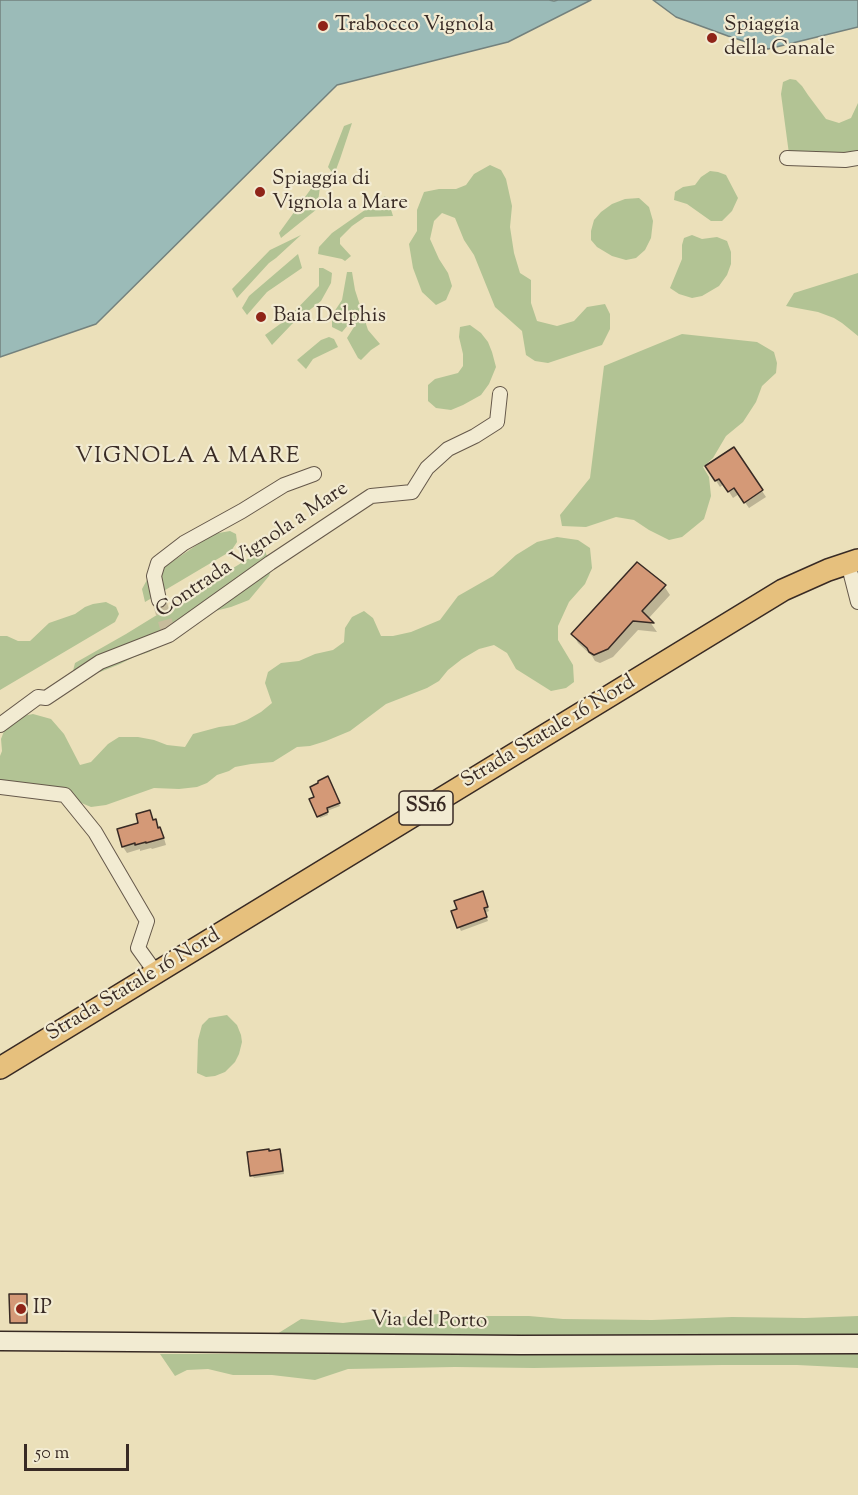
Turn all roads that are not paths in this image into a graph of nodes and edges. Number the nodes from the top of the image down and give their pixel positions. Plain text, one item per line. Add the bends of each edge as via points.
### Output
1 (787, 158) dead end
2 (858, 158) edge
3 (500, 394) dead end
4 (314, 474) dead end
5 (853, 562) edge
6 (159, 600) tunnel mouth
7 (858, 602) edge
8 (0, 725) edge
9 (0, 787) edge
10 (156, 973) junction
11 (0, 1068) edge
12 (0, 1341) edge
13 (858, 1344) edge

1 - 2 street
3 - 8 street, Contrada Vignola a Mare via 497,422 448,449 426,468 411,492 371,496 169,635 100,662 46,698 38,697
4 - 6 street, Contrada Vignola a Mare via 285,485 184,543 158,563 154,576
5 - 7 street
5 - 10 main road, Strada Statale 16 Nord / SS16 via 783,590
9 - 10 street via 65,795 95,832 147,921 138,948
10 - 11 main road, Strada Statale 16 Nord / SS16
12 - 13 street, Via del Porto

